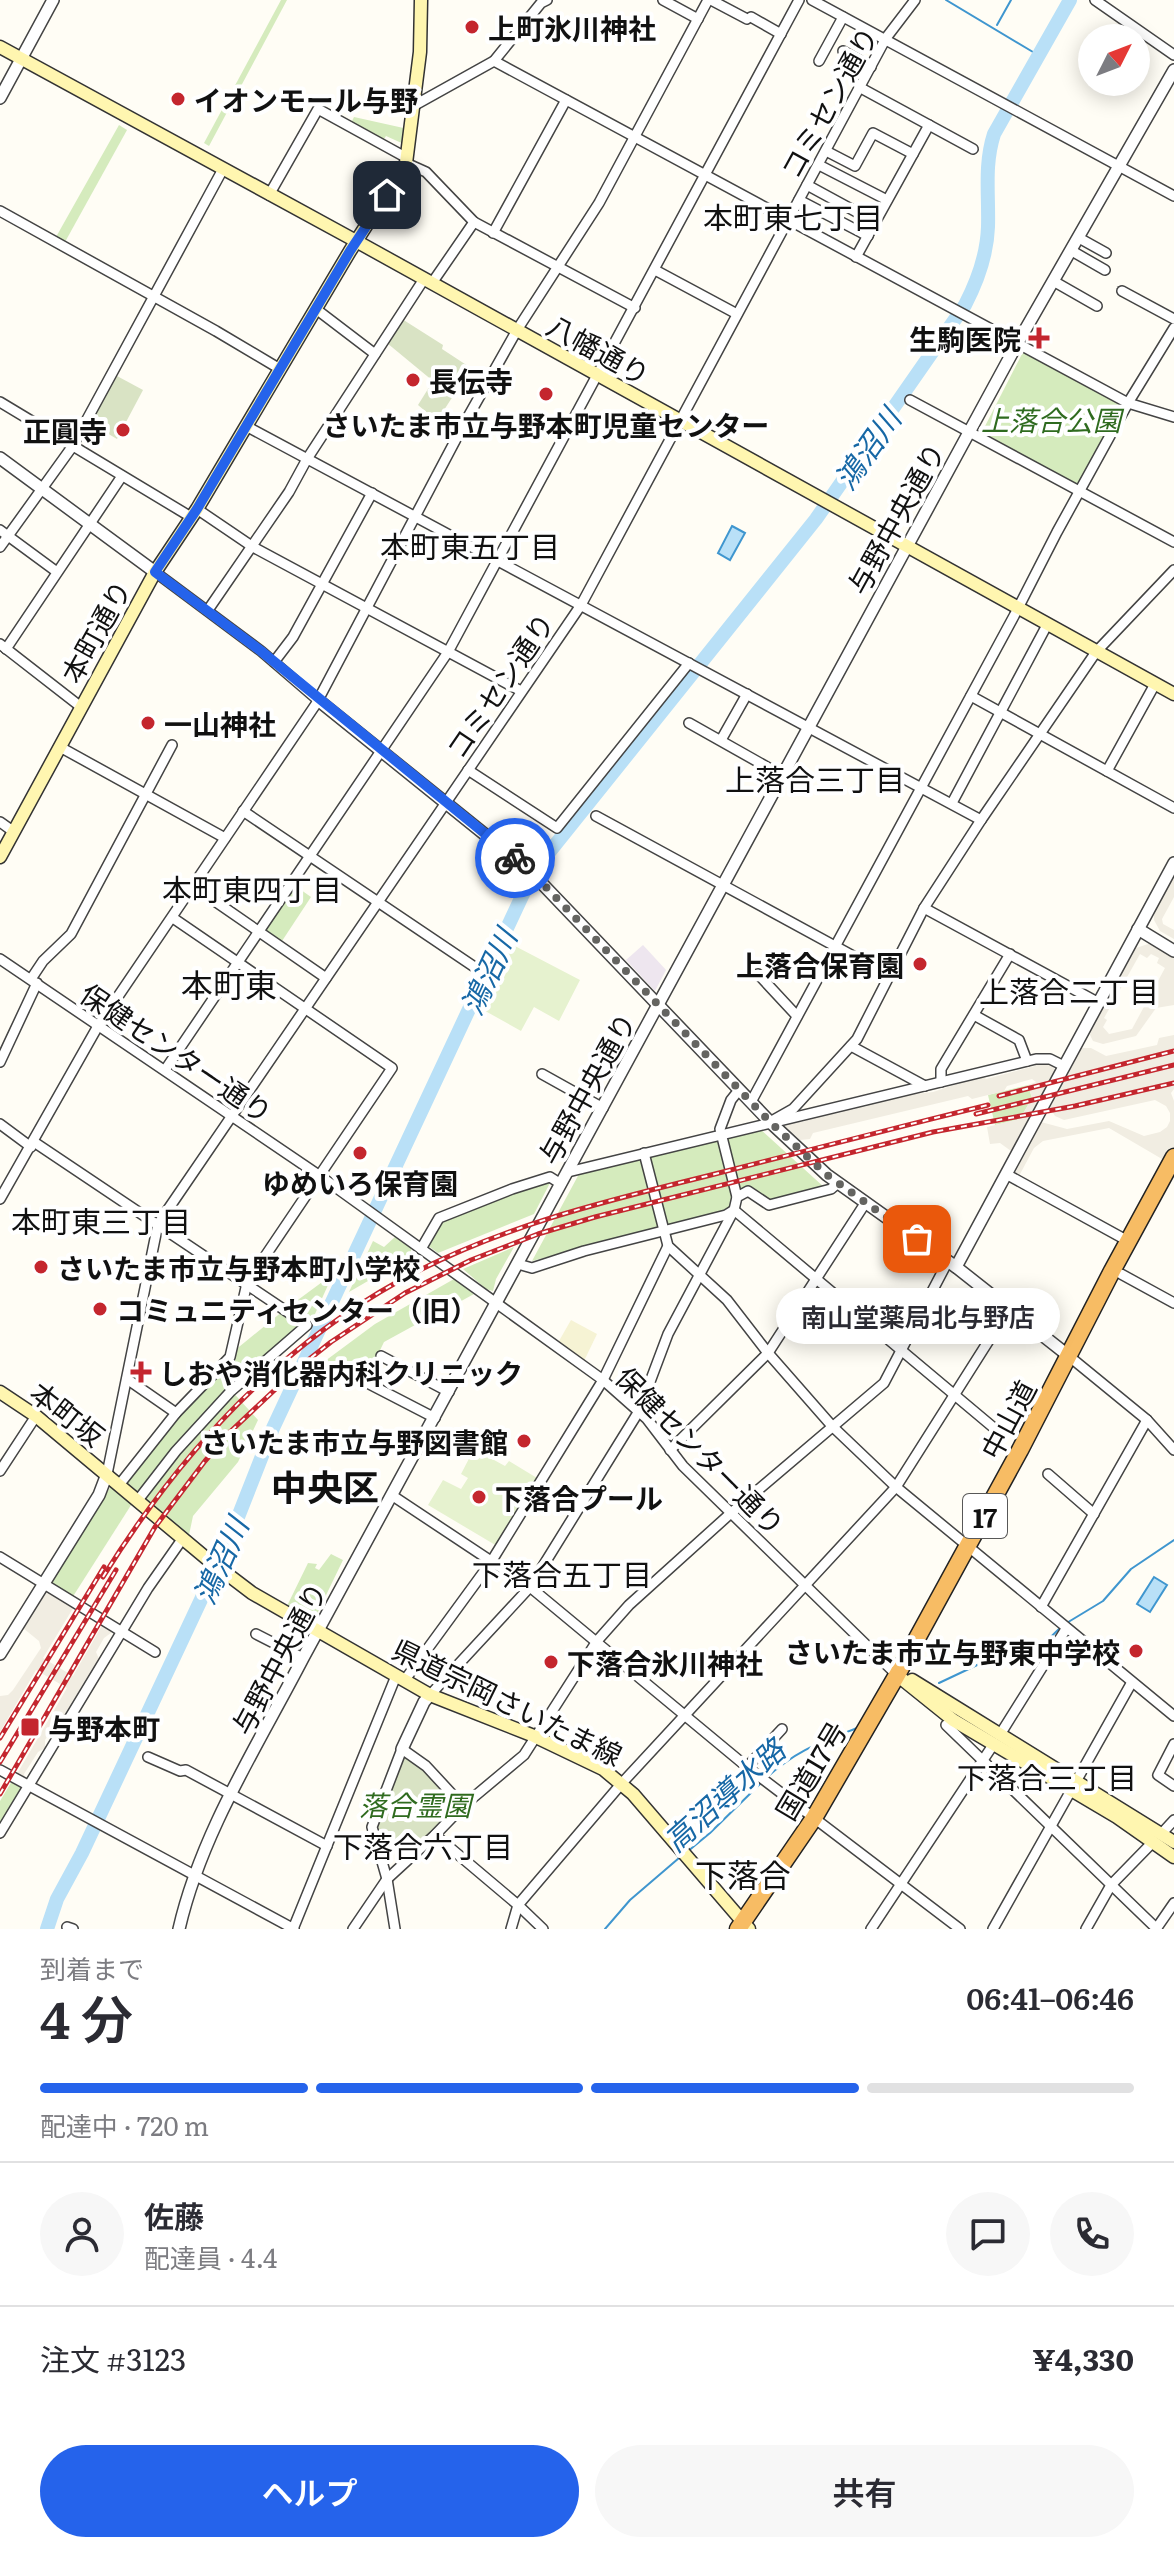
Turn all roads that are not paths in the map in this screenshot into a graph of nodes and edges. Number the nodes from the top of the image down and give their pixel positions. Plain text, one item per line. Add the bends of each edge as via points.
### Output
1 (53, 0) edge
2 (421, 0) edge
3 (547, 0) edge
4 (663, 0) edge
5 (710, 0) edge
6 (799, 0) edge
7 (812, 0) edge
8 (1095, 0) edge
9 (913, 3) edge
10 (843, 17) junction
11 (698, 19) junction
12 (781, 34) junction
13 (886, 38) junction
14 (0, 47) edge
15 (843, 51) dead end
16 (1174, 55) edge
17 (21, 59) junction
18 (494, 61) junction
19 (819, 61) dead end
20 (871, 67) junction
21 (1174, 70) edge
22 (859, 87) junction
23 (0, 98) edge
24 (566, 100) junction
25 (415, 105) junction
26 (929, 125) junction
27 (634, 137) junction
28 (973, 149) dead end
29 (826, 151) junction
30 (913, 154) junction
31 (406, 160) junction
32 (819, 165) junction
33 (1119, 166) junction
34 (223, 169) junction
35 (706, 176) junction
36 (807, 185) junction
37 (269, 195) junction
38 (1174, 196) edge
39 (799, 200) junction
40 (887, 200) junction
41 (0, 211) edge
42 (787, 221) junction
43 (474, 222) junction
44 (875, 222) junction
45 (493, 233) junction
46 (868, 236) junction
47 (1079, 238) junction
48 (356, 241) junction
49 (1072, 251) junction
50 (1106, 253) dead end
51 (856, 257) junction
52 (559, 267) junction
53 (655, 270) junction
54 (1105, 270) dead end
55 (428, 281) junction
56 (1055, 282) junction
57 (1122, 291) dead end
58 (154, 296) junction
59 (1097, 306) dead end
60 (635, 308) junction
61 (316, 309) junction
62 (737, 314) junction
63 (1174, 319) edge
64 (1174, 328) edge
65 (517, 330) junction
66 (1017, 344) junction
67 (375, 354) junction
68 (280, 369) junction
69 (599, 376) junction
70 (910, 400) dead end
71 (0, 402) edge
72 (1128, 403) junction
73 (1174, 417) edge
74 (680, 422) junction
75 (246, 426) junction
76 (970, 432) junction
77 (72, 447) junction
78 (0, 458) edge
79 (307, 459) junction
80 (122, 476) junction
81 (42, 489) junction
82 (1079, 491) junction
83 (372, 493) junction
84 (194, 513) junction
85 (416, 515) junction
86 (89, 524) junction
87 (4, 533) edge
88 (1174, 542) edge
89 (0, 547) edge
90 (253, 547) junction
91 (907, 548) junction
92 (499, 560) junction
93 (1174, 570) edge
94 (57, 572) junction
95 (155, 572) junction
96 (323, 584) junction
97 (581, 605) junction
98 (366, 607) junction
99 (1018, 609) junction
100 (208, 610) junction
101 (1047, 625) junction
102 (3, 647) edge
103 (448, 652) junction
104 (1096, 652) junction
105 (274, 662) junction
106 (690, 663) junction
107 (1155, 684) junction
108 (521, 691) junction
109 (747, 694) junction
110 (1174, 694) edge
111 (971, 696) junction
112 (318, 700) junction
113 (81, 707) junction
114 (1001, 713) junction
115 (689, 723) dead end
116 (809, 727) junction
117 (1039, 735) junction
118 (721, 740) junction
119 (172, 745) dead end
120 (60, 747) junction
121 (382, 750) junction
122 (468, 770) junction
123 (1107, 771) junction
124 (783, 776) junction
125 (921, 787) junction
126 (145, 794) junction
127 (445, 802) junction
128 (952, 803) junction
129 (1174, 808) edge
130 (243, 811) junction
131 (596, 816) dead end
132 (981, 820) junction
133 (0, 822) edge
134 (14, 832) junction
135 (225, 838) junction
136 (0, 857) edge
137 (311, 857) junction
138 (1173, 865) edge
139 (722, 885) junction
140 (193, 886) junction
141 (377, 902) junction
142 (924, 908) junction
143 (173, 918) junction
144 (1138, 929) junction
145 (260, 932) junction
146 (836, 946) junction
147 (1174, 951) edge
148 (1010, 954) junction
149 (0, 959) edge
150 (238, 963) junction
151 (476, 968) dead end
152 (758, 974) dead end
153 (888, 975) junction
154 (326, 978) junction
155 (34, 981) junction
156 (1099, 1003) junction
157 (659, 1005) junction
158 (305, 1009) junction
159 (974, 1015) junction
160 (797, 1016) junction
161 (98, 1026) junction
162 (851, 1046) junction
163 (1027, 1061) junction
164 (0, 1062) edge
165 (1064, 1066) junction
166 (165, 1070) junction
167 (542, 1074) dead end
168 (941, 1082) junction
169 (925, 1086) junction
170 (739, 1090) junction
171 (751, 1102) junction
172 (603, 1108) junction
173 (232, 1116) junction
174 (770, 1122) junction
175 (0, 1124) edge
176 (720, 1133) junction
177 (33, 1144) junction
178 (644, 1153) junction
179 (1174, 1157) edge
180 (568, 1172) junction
181 (1006, 1174) junction
182 (1174, 1175) edge
183 (320, 1176) junction
184 (838, 1183) junction
185 (561, 1184) junction
186 (737, 1197) junction
187 (0, 1199) edge
188 (866, 1202) junction
189 (734, 1210) junction
190 (158, 1224) junction
191 (664, 1230) junction
192 (1128, 1241) junction
193 (668, 1246) junction
194 (421, 1249) junction
195 (518, 1264) junction
196 (952, 1264) junction
197 (1121, 1274) junction
198 (699, 1276) junction
199 (817, 1278) junction
200 (247, 1283) junction
201 (1174, 1303) edge
202 (497, 1304) junction
203 (1010, 1307) junction
204 (901, 1350) junction
205 (768, 1353) junction
206 (381, 1356) dead end
207 (1070, 1357) junction
208 (346, 1372) dead end
209 (127, 1379) junction
210 (603, 1380) junction
211 (0, 1392) edge
212 (449, 1392) junction
213 (954, 1394) junction
214 (639, 1411) junction
215 (176, 1413) junction
216 (36, 1416) junction
217 (435, 1418) junction
218 (1147, 1420) junction
219 (832, 1426) junction
220 (994, 1428) dead end
221 (670, 1450) junction
222 (1174, 1450) edge
223 (0, 1471) edge
224 (107, 1474) junction
225 (1048, 1474) dead end
226 (119, 1485) junction
227 (896, 1487) junction
228 (393, 1496) junction
229 (138, 1500) junction
230 (731, 1513) junction
231 (1094, 1514) junction
232 (183, 1538) junction
233 (969, 1546) junction
234 (0, 1557) edge
235 (491, 1562) junction
236 (43, 1583) junction
237 (805, 1586) junction
238 (530, 1587) junction
239 (1041, 1607) junction
240 (1063, 1627) junction
241 (319, 1631) junction
242 (121, 1632) junction
243 (256, 1634) dead end
244 (597, 1641) junction
245 (155, 1652) dead end
246 (0, 1654) edge
247 (303, 1658) junction
248 (897, 1675) junction
249 (400, 1679) junction
250 (1132, 1682) junction
251 (430, 1695) junction
252 (1174, 1716) edge
253 (685, 1717) junction
254 (946, 1725) dead end
255 (782, 1729) dead end
256 (1001, 1733) junction
257 (534, 1736) junction
258 (1174, 1744) edge
259 (993, 1745) junction
260 (402, 1749) junction
261 (148, 1757) dead end
262 (984, 1761) junction
263 (747, 1767) junction
264 (0, 1770) edge
265 (622, 1783) junction
266 (29, 1785) junction
267 (1073, 1785) junction
268 (1174, 1786) edge
269 (232, 1794) junction
270 (463, 1806) junction
271 (814, 1818) junction
272 (1174, 1820) edge
273 (1051, 1826) junction
274 (0, 1833) edge
275 (435, 1835) junction
276 (1157, 1838) junction
277 (1174, 1842) edge
278 (327, 1846) junction
279 (1174, 1857) edge
280 (193, 1875) junction
281 (387, 1879) junction
282 (902, 1884) junction
283 (1111, 1885) junction
284 (1174, 1903) edge
285 (518, 1905) junction
286 (743, 1926) edge
287 (179, 1929) edge
288 (294, 1929) edge
289 (353, 1929) edge
290 (395, 1929) edge
291 (511, 1929) edge
292 (543, 1929) edge
293 (871, 1929) edge
294 (960, 1929) edge
295 (993, 1929) edge
296 (1086, 1929) edge
297 (1156, 1929) edge

1 - 17 street
2 - 25 main road, 本町通り
3 - 18 street
4 - 11 street
5 - 11 street
5 - 12 street
6 - 12 street
7 - 10 street
8 - 16 street
9 - 13 street, コミセン通り
10 - 13 street
10 - 19 street
11 - 27 street
12 - 35 street
13 - 20 street, コミセン通り
13 - 33 street
14 - 17 main road, 八幡通り
15 - 20 street
17 - 23 street
17 - 34 main road, 八幡通り
18 - 24 street
18 - 25 street
20 - 22 street, コミセン通り
21 - 33 street, 与野中央通り
22 - 26 street
22 - 29 street, コミセン通り
24 - 27 street
24 - 45 street
25 - 31 main road, 本町通り
26 - 28 street
26 - 30 street
27 - 35 street
27 - 52 street
29 - 30 street via 855,166 873,133
29 - 32 street, コミセン通り
30 - 40 street
31 - 37 street via 318,109
31 - 43 street via 426,172
31 - 48 main road, 本町通り
32 - 36 street, コミセン通り
32 - 40 street
33 - 38 street
33 - 47 street, 与野中央通り
34 - 37 main road, 八幡通り
34 - 58 street
35 - 42 street
35 - 53 street
36 - 39 street, コミセン通り
36 - 44 street
37 - 48 main road, 八幡通り
39 - 42 street, コミセン通り
39 - 46 street
40 - 44 street
41 - 58 street
42 - 51 street
42 - 62 street, コミセン通り
43 - 45 street
43 - 55 street
44 - 46 street
45 - 52 street
46 - 51 street
47 - 49 street, 与野中央通り
47 - 50 street
48 - 55 main road, 八幡通り
48 - 61 main road, 本町通り
49 - 54 street
49 - 56 street, 与野中央通り
51 - 66 street
52 - 60 street
52 - 65 street
53 - 60 street
53 - 62 street
55 - 65 main road, 八幡通り
55 - 67 street
56 - 59 street
56 - 66 street, 与野中央通り
57 - 63 street
58 - 68 street
58 - 77 street
60 - 69 street
61 - 67 street
61 - 68 main road, 本町通り
62 - 74 street, コミセン通り
64 - 72 street
65 - 69 main road, 八幡通り
65 - 85 street
66 - 72 street
66 - 76 street, 与野中央通り
67 - 79 street
68 - 75 main road, 本町通り
69 - 74 main road, 八幡通り
69 - 92 street
70 - 76 street
71 - 77 street
72 - 73 street
72 - 82 street
74 - 91 main road, 八幡通り
74 - 97 street, コミセン通り
75 - 79 street
75 - 84 main road, 本町通り
76 - 82 street
76 - 91 street, 与野中央通り
77 - 80 street
77 - 81 street
78 - 81 street
79 - 83 street
79 - 90 street
80 - 84 street
80 - 86 street
81 - 86 street
81 - 87 street
82 - 88 street
82 - 99 street
83 - 85 street
83 - 96 street
84 - 90 street
84 - 95 main road, 本町通り
85 - 92 street
85 - 98 street
86 - 94 street
86 - 95 street
87 - 89 street
87 - 94 street
90 - 96 street
90 - 100 street
91 - 99 main road, 八幡通り
91 - 116 street, 与野中央通り
92 - 97 street
92 - 103 street
93 - 104 street
94 - 102 street
95 - 100 street
95 - 113 main road, 本町通り
96 - 98 street
96 - 105 street
97 - 106 street
97 - 108 street, コミセン通り
98 - 103 street
98 - 112 street
99 - 101 main road, 八幡通り
99 - 111 street
100 - 105 street
101 - 104 main road, 八幡通り
101 - 114 street
102 - 113 street
103 - 108 street
103 - 121 street
104 - 107 main road, 八幡通り
104 - 117 street
105 - 112 street
106 - 109 street
106 - 122 street via 557,828
107 - 110 main road, 八幡通り
107 - 123 street
108 - 122 street, コミセン通り
109 - 116 street
109 - 118 street
111 - 114 street
111 - 125 street
112 - 121 street
112 - 130 street
113 - 120 main road, 本町通り
114 - 117 street
114 - 128 street
115 - 118 street
116 - 124 street, 与野中央通り
116 - 125 street
117 - 123 street
117 - 132 street
118 - 124 street
119 - 126 street
120 - 126 street
120 - 134 main road, 本町通り
121 - 127 street
121 - 137 street
122 - 127 street, コミセン通り
123 - 129 street
124 - 139 street, 与野中央通り
125 - 128 street
125 - 146 street
126 - 135 street
126 - 155 street via 71,934 43,961
127 - 141 street, コミセン通り
127 - 157 street via 529,870
128 - 132 street
130 - 135 street
130 - 137 street
131 - 139 street
132 - 142 street
133 - 134 street
134 - 136 main road, 本町通り
135 - 140 street
137 - 141 street
137 - 145 street
138 - 144 street
139 - 146 street
139 - 157 street, 与野中央通り
140 - 143 street
140 - 145 street
141 - 151 street
141 - 154 street, コミセン通り
142 - 148 street
142 - 153 street
143 - 150 street
143 - 161 street
144 - 147 street
144 - 156 street
145 - 150 street
145 - 154 street
146 - 153 street
146 - 160 street
148 - 156 street
148 - 159 street
149 - 155 street, 保健センター通り
150 - 158 street
150 - 166 street
152 - 160 street
153 - 162 street
154 - 158 street, コミセン通り
155 - 161 street, 保健センター通り
155 - 164 street
156 - 165 street
157 - 170 street
157 - 172 street, 与野中央通り
158 - 173 street, コミセン通り
158 - 183 street via 392,1068
159 - 163 street via 1019,1040
159 - 168 street via 941,1069
160 - 171 street
161 - 166 street, 保健センター通り
161 - 177 street
162 - 169 street
162 - 174 street via 793,1109
163 - 165 street via 1045,1058
163 - 168 street
165 - 181 street
166 - 173 street, 保健センター通り
167 - 172 street
168 - 169 street
169 - 174 street
170 - 171 street
170 - 176 street
171 - 174 street
172 - 180 street, 与野中央通り
173 - 183 street, 保健センター通り
173 - 190 street, コミセン通り
174 - 176 street
174 - 184 street
175 - 177 street
176 - 178 street
176 - 186 street
177 - 187 street
177 - 190 street
178 - 180 street
178 - 191 street
179 - 192 highway, 中山道 / 17
180 - 185 street, 与野中央通り
181 - 192 street
181 - 196 street
182 - 197 highway, 中山道 / 17
183 - 194 street, 保健センター通り
183 - 200 street
184 - 186 street via 769,1205 748,1191
184 - 188 street
185 - 194 street via 550,1177 439,1218
185 - 195 street, 与野中央通り
186 - 189 street
188 - 196 street
188 - 199 street
189 - 191 street
189 - 198 street
189 - 199 street
190 - 200 street
190 - 209 street, コミセン通り
191 - 193 street
191 - 195 street via 532,1268
192 - 207 highway, 中山道 / 17
193 - 198 street
193 - 210 street
194 - 202 street, 保健センター通り
195 - 202 street, 与野中央通り
196 - 203 street
196 - 204 street
197 - 201 street
197 - 207 highway, 中山道 / 17
198 - 205 street via 727,1300
198 - 214 street via 668,1334
199 - 204 street
199 - 205 street
200 - 215 street via 230,1357
200 - 229 street via 307,1325 231,1391
202 - 210 street, 保健センター通り
202 - 212 street, 与野中央通り
203 - 207 street
203 - 213 street
204 - 213 street
204 - 219 street via 884,1383
205 - 219 street
205 - 221 street
206 - 212 street
207 - 218 street
207 - 233 highway, 中山道 / 17
208 - 217 street
209 - 215 street
209 - 224 street, コミセン通り
210 - 214 street, 保健センター通り
210 - 235 street
211 - 216 main road, 本町坂
212 - 217 street, 与野中央通り
213 - 220 street
213 - 227 street
214 - 221 street, 保健センター通り
214 - 238 street
215 - 226 street
216 - 223 street
216 - 224 main road, 本町坂
217 - 228 street, 与野中央通り
218 - 222 street
218 - 231 street
219 - 227 street
219 - 230 street
221 - 230 street, 保健センター通り
224 - 226 main road, 県道宗岡さいたま線
224 - 236 street
225 - 231 street
226 - 229 main road, 県道宗岡さいたま線
227 - 233 street
227 - 237 street
228 - 235 street
228 - 241 street, 与野中央通り
229 - 232 main road, 県道宗岡さいたま線
230 - 237 street, 保健センター通り
230 - 244 street
231 - 239 street
232 - 241 main road, 県道宗岡さいたま線 via 252,1593
232 - 242 street
233 - 239 street
233 - 248 highway, 中山道 / 17
234 - 236 street
235 - 238 street
235 - 249 street
236 - 242 street
236 - 246 street
237 - 248 street, 保健センター通り
237 - 253 street
238 - 244 street
238 - 251 street
239 - 240 street
240 - 250 street
240 - 256 street
241 - 247 street, 与野中央通り
241 - 249 main road, 県道宗岡さいたま線
242 - 245 street
242 - 266 street
243 - 247 street
244 - 253 street
244 - 257 street
247 - 269 street, 与野中央通り
248 - 256 main road
248 - 259 main road
248 - 271 highway, 国道17号 / 17
249 - 251 main road, 県道宗岡さいたま線
249 - 278 street
250 - 252 street
250 - 267 street
251 - 257 main road, 県道宗岡さいたま線
251 - 260 street
253 - 263 street
253 - 265 street
254 - 262 street
255 - 263 street
256 - 267 main road
257 - 265 main road, 県道宗岡さいたま線
257 - 270 street via 524,1755
258 - 268 street via 1158,1775
259 - 262 street
259 - 267 main road
260 - 270 street
260 - 281 street via 372,1827
261 - 269 street
262 - 273 street
262 - 282 street
263 - 271 street
264 - 266 street
265 - 285 street
265 - 286 main road, 県道宗岡さいたま線
266 - 274 street
266 - 280 street
267 - 273 street
267 - 276 main road
269 - 278 street
269 - 280 street, 与野中央通り
270 - 275 street
271 - 282 street
271 - 286 highway, 国道17号 / 17
272 - 276 street
273 - 283 street
273 - 295 street
275 - 281 street
275 - 285 street
276 - 277 main road
276 - 279 main road
276 - 283 street
278 - 288 street
280 - 287 street, 与野中央通り
280 - 288 street
281 - 289 street
281 - 290 street
282 - 293 street
282 - 294 street
283 - 296 street
283 - 297 street
284 - 297 street
285 - 291 street
285 - 292 street

